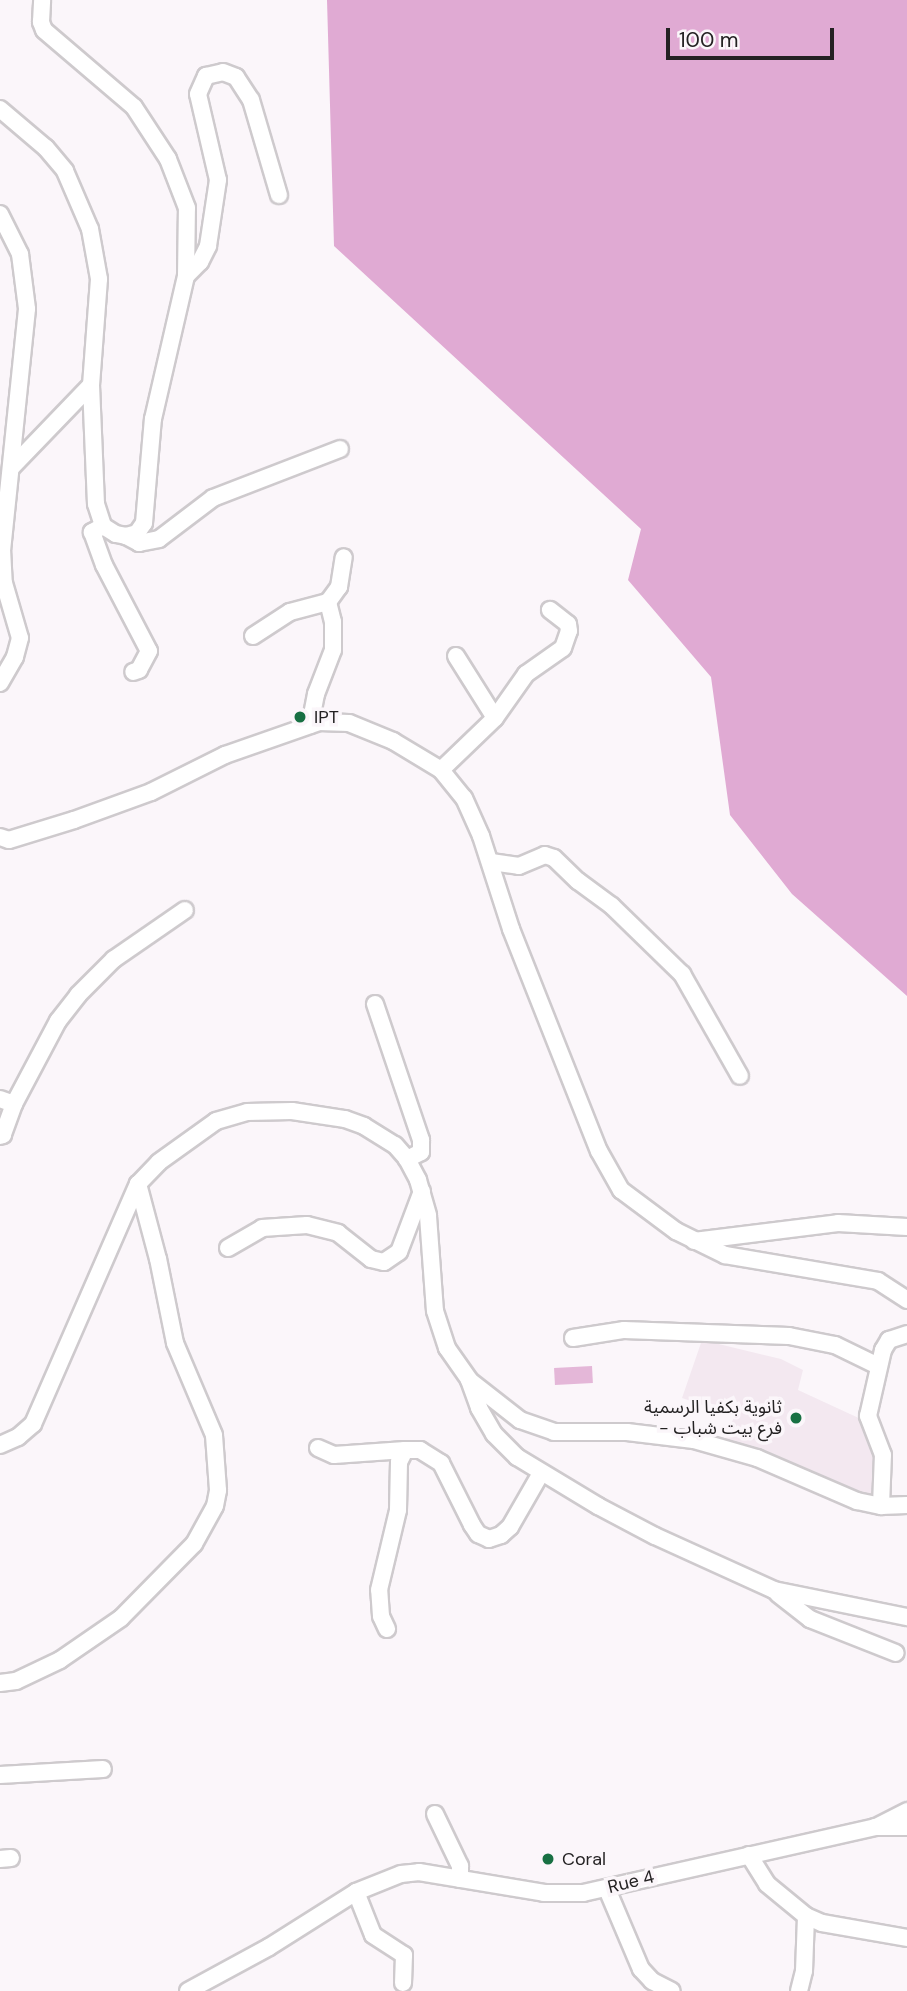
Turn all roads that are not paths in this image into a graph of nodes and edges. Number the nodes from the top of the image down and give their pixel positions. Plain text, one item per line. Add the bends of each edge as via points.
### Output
1 (42, 0) edge
2 (0, 109) edge
3 (279, 195) dead end
4 (0, 214) edge
5 (186, 276) junction
6 (92, 385) junction
7 (340, 449) dead end
8 (12, 467) junction
9 (103, 526) junction
10 (126, 536) junction
11 (344, 557) dead end
12 (328, 602) junction
13 (550, 610) dead end
14 (253, 636) dead end
15 (456, 656) dead end
16 (133, 672) dead end
17 (0, 683) edge
18 (495, 718) junction
19 (310, 725) junction
20 (441, 770) junction
21 (0, 837) edge
22 (491, 862) junction
23 (186, 910) dead end
24 (375, 1003) dead end
25 (740, 1076) dead end
26 (7, 1102) edge
27 (0, 1136) edge
28 (407, 1159) junction
29 (138, 1184) junction
30 (422, 1191) junction
31 (907, 1227) edge
32 (694, 1241) junction
33 (228, 1248) dead end
34 (907, 1300) edge
35 (907, 1334) edge
36 (573, 1338) dead end
37 (878, 1366) junction
38 (469, 1380) junction
39 (0, 1445) edge
40 (318, 1448) dead end
41 (405, 1450) junction
42 (541, 1473) junction
43 (881, 1506) junction
44 (907, 1506) edge
45 (774, 1590) junction
46 (907, 1617) edge
47 (387, 1629) dead end
48 (896, 1653) dead end
49 (0, 1683) edge
50 (103, 1769) dead end
51 (0, 1776) edge
52 (907, 1811) edge
53 (435, 1814) dead end
54 (875, 1827) junction
55 (907, 1827) edge
56 (749, 1855) junction
57 (460, 1879) junction
58 (607, 1889) junction
59 (356, 1892) junction
60 (806, 1916) junction
61 (907, 1938) edge
62 (402, 1983) dead end
63 (188, 1991) edge
64 (672, 1991) edge
65 (799, 1991) edge

1 - 5 street via 44,30 134,107 168,159 187,208
2 - 6 street via 46,148 65,171 90,229 99,279
3 - 5 street via 251,100 236,78 223,72 206,76 198,94 218,180 208,246
4 - 8 street via 17,245 25,281
5 - 10 street via 153,419 144,523 137,533
6 - 8 street
6 - 9 street via 96,504
7 - 10 street via 214,498 159,539 139,542
8 - 17 street via 2,570 20,638
9 - 10 street
9 - 16 street via 92,532 96,543 149,651 139,670
11 - 12 street via 339,587
12 - 14 street via 290,612
12 - 19 street via 333,650
13 - 18 street via 568,625 563,648 526,674
15 - 18 street
18 - 20 street
19 - 20 street via 337,722 365,728
19 - 21 street via 225,755 151,792 74,820 9,840
20 - 22 street via 464,799
22 - 25 street via 514,867 549,856 612,906 682,974
22 - 32 street via 511,929 598,1151 628,1196
23 - 26 street via 114,959 78,995
24 - 28 street via 421,1140 421,1152
26 - 27 street
28 - 29 street via 383,1136 345,1119 292,1111 247,1112 199,1130
28 - 30 street
29 - 39 street via 33,1424
29 - 49 street via 175,1343 214,1435 215,1506 194,1544 121,1618 60,1660 16,1681
30 - 33 street via 402,1246 389,1260 377,1261 338,1233 307,1225 262,1228
30 - 38 street via 438,1326
31 - 32 street via 838,1223
32 - 34 street via 725,1255 878,1281
35 - 37 street via 889,1340
36 - 37 street via 624,1330 789,1336 835,1345
37 - 43 street via 868,1416 883,1455
38 - 42 street via 494,1434
38 - 43 street via 520,1420 541,1429 694,1440 758,1458 830,1492
40 - 41 street via 340,1455
41 - 42 street via 420,1450 441,1464 472,1525 489,1539 510,1527
41 - 47 street via 399,1462 398,1510 379,1590
42 - 45 street via 655,1536
43 - 44 street
45 - 46 street
45 - 48 street via 810,1619
50 - 51 street
52 - 54 street
53 - 57 street via 460,1866
54 - 55 street, Rue 4
54 - 56 street, Rue 4
56 - 58 street, Rue 4
56 - 60 street via 767,1884
57 - 58 street, Rue 4 via 544,1893
57 - 59 street, Rue 4 via 410,1872
58 - 64 street via 640,1969
59 - 62 street via 373,1935 404,1955
59 - 63 street, Rue 4
60 - 61 street
60 - 65 street

